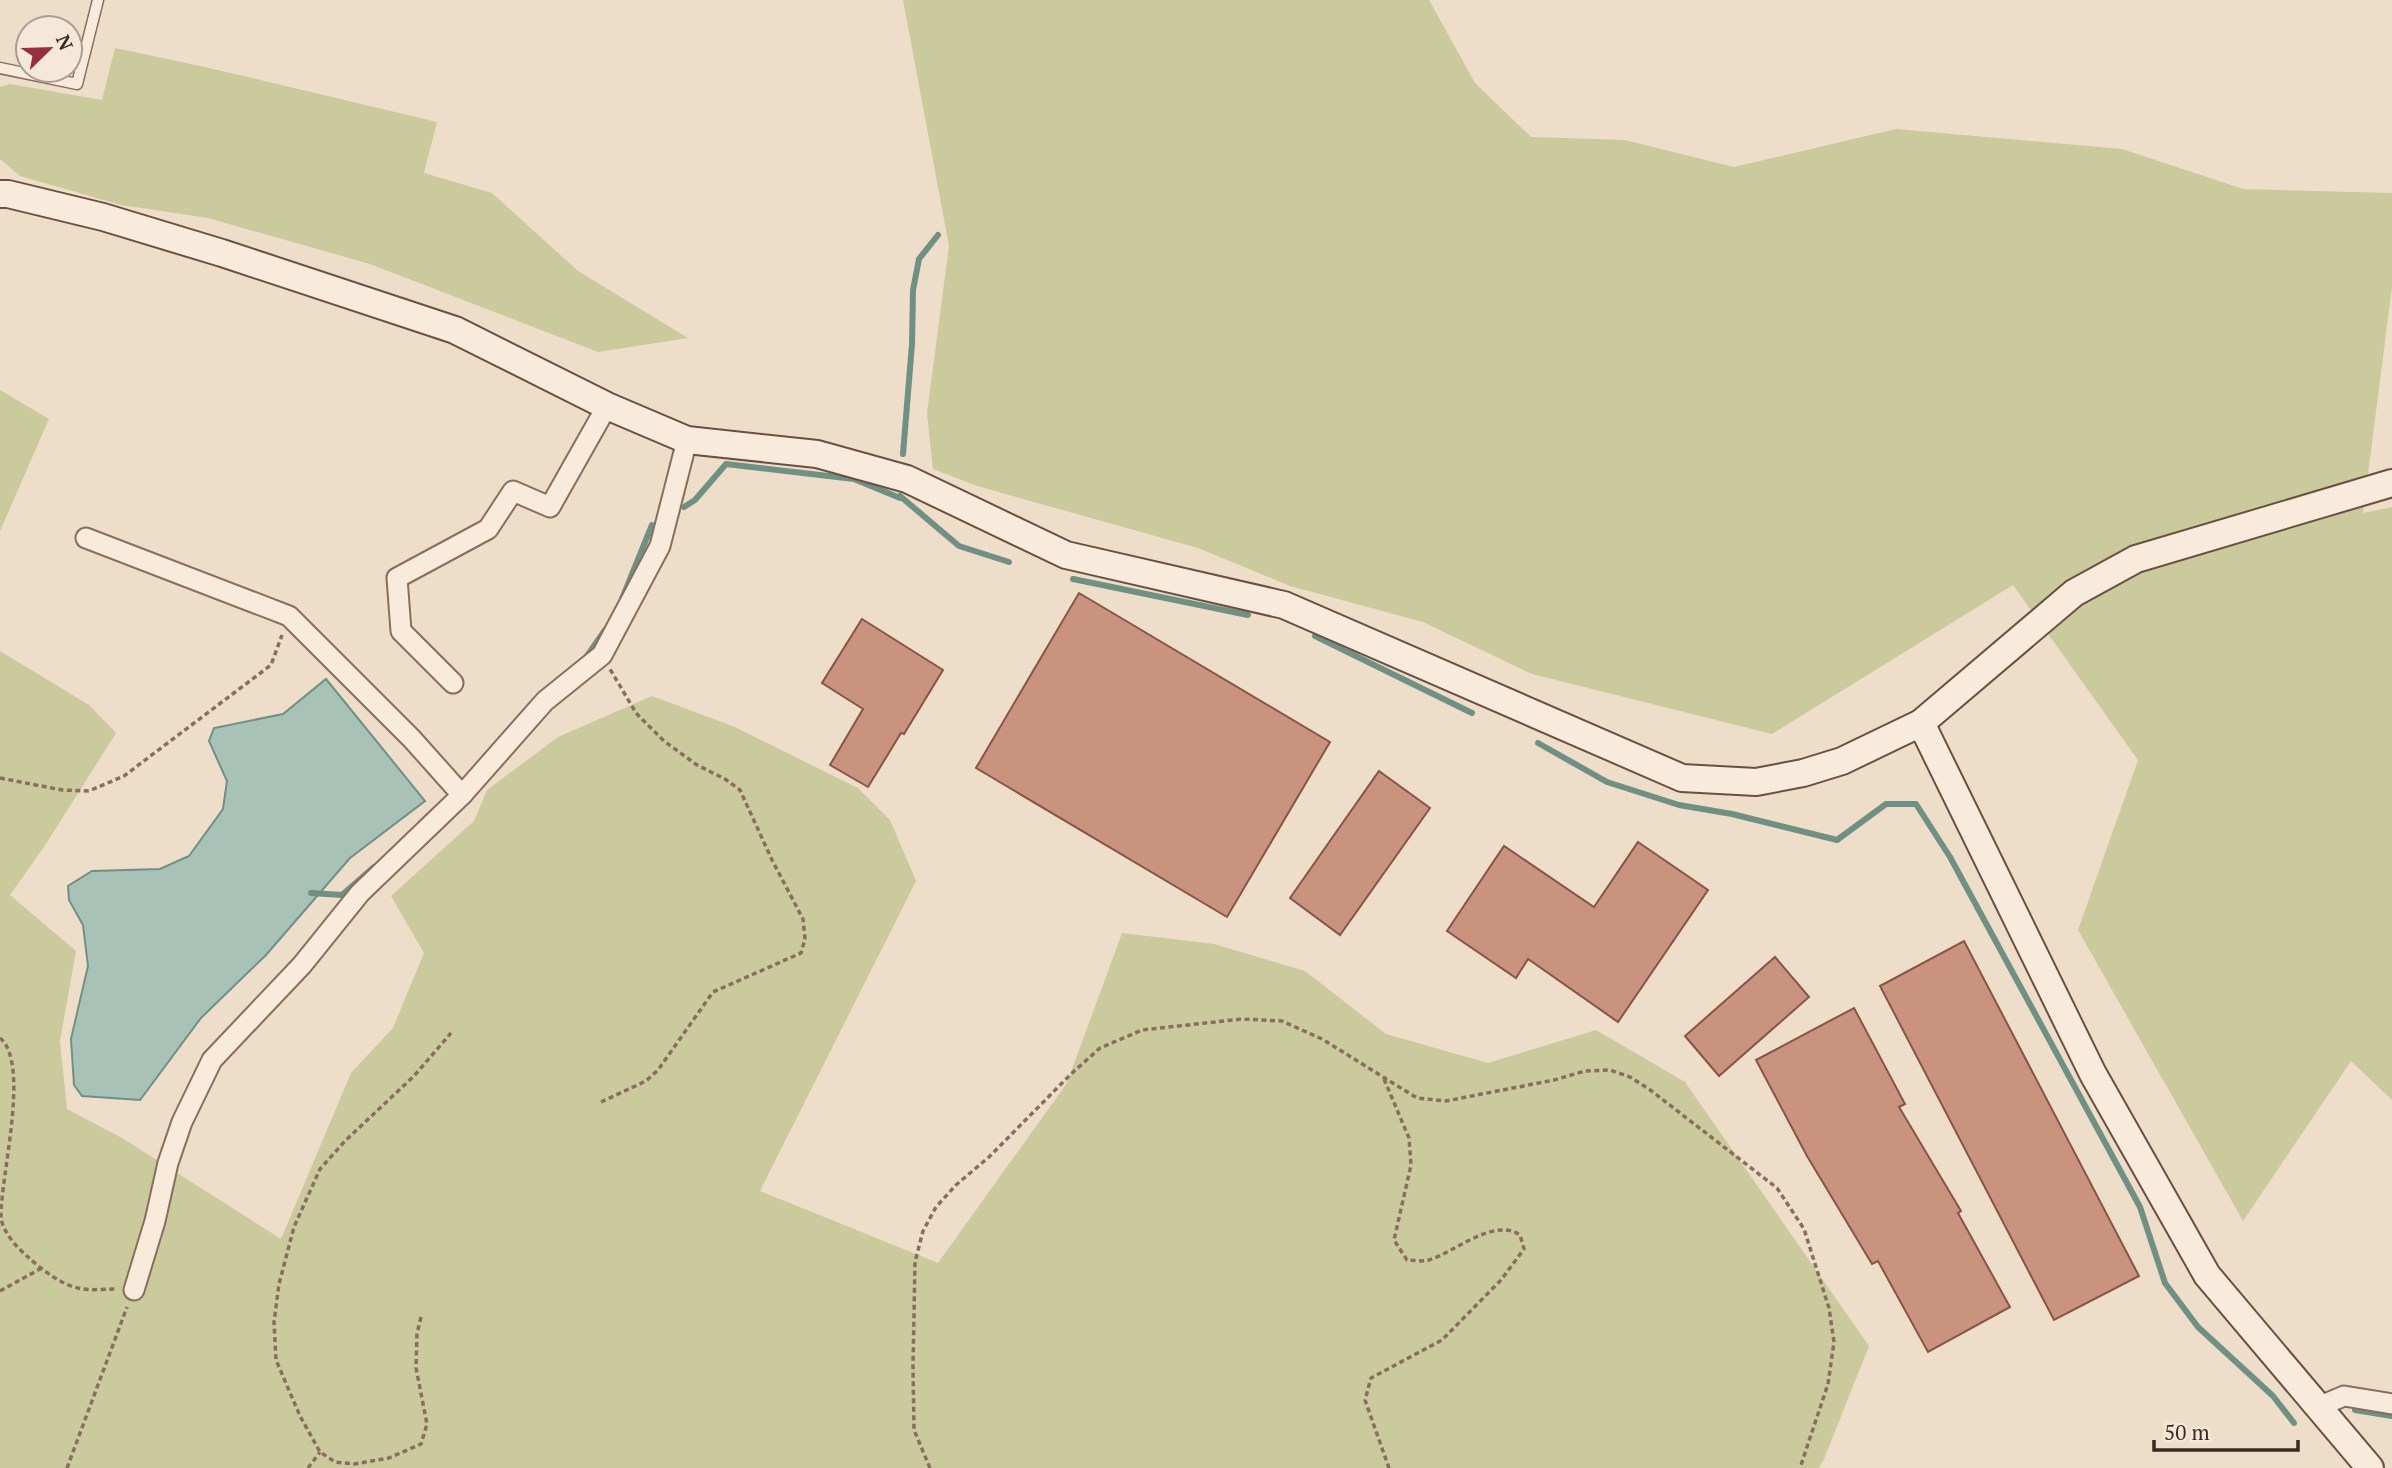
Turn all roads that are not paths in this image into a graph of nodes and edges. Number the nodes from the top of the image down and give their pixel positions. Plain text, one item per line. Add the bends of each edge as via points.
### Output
1 (98, 0) edge
2 (0, 68) edge
3 (0, 194) edge
4 (607, 406) junction
5 (687, 440) junction
6 (2392, 483) edge
7 (86, 538) dead end
8 (453, 683) dead end
9 (1921, 723) junction
10 (462, 795) junction
11 (134, 1290) road end
12 (2392, 1404) edge
13 (2318, 1407) junction
14 (2362, 1466) edge

1 - 2 lane via 77,84
3 - 4 street via 117,221 455,330
4 - 5 street
4 - 8 street via 550,508 513,491 488,529 397,578 401,631
5 - 9 street via 817,454 906,479 1066,555 1284,605 1682,778 1756,782 1803,773 1842,761
5 - 10 street via 660,546 602,655 545,701
6 - 9 street via 2136,559 2074,593
7 - 10 street via 289,617
9 - 13 street via 2093,1074 2207,1275
10 - 11 street via 360,893 302,965 212,1060 182,1122
12 - 13 street via 2344,1396
13 - 14 street

